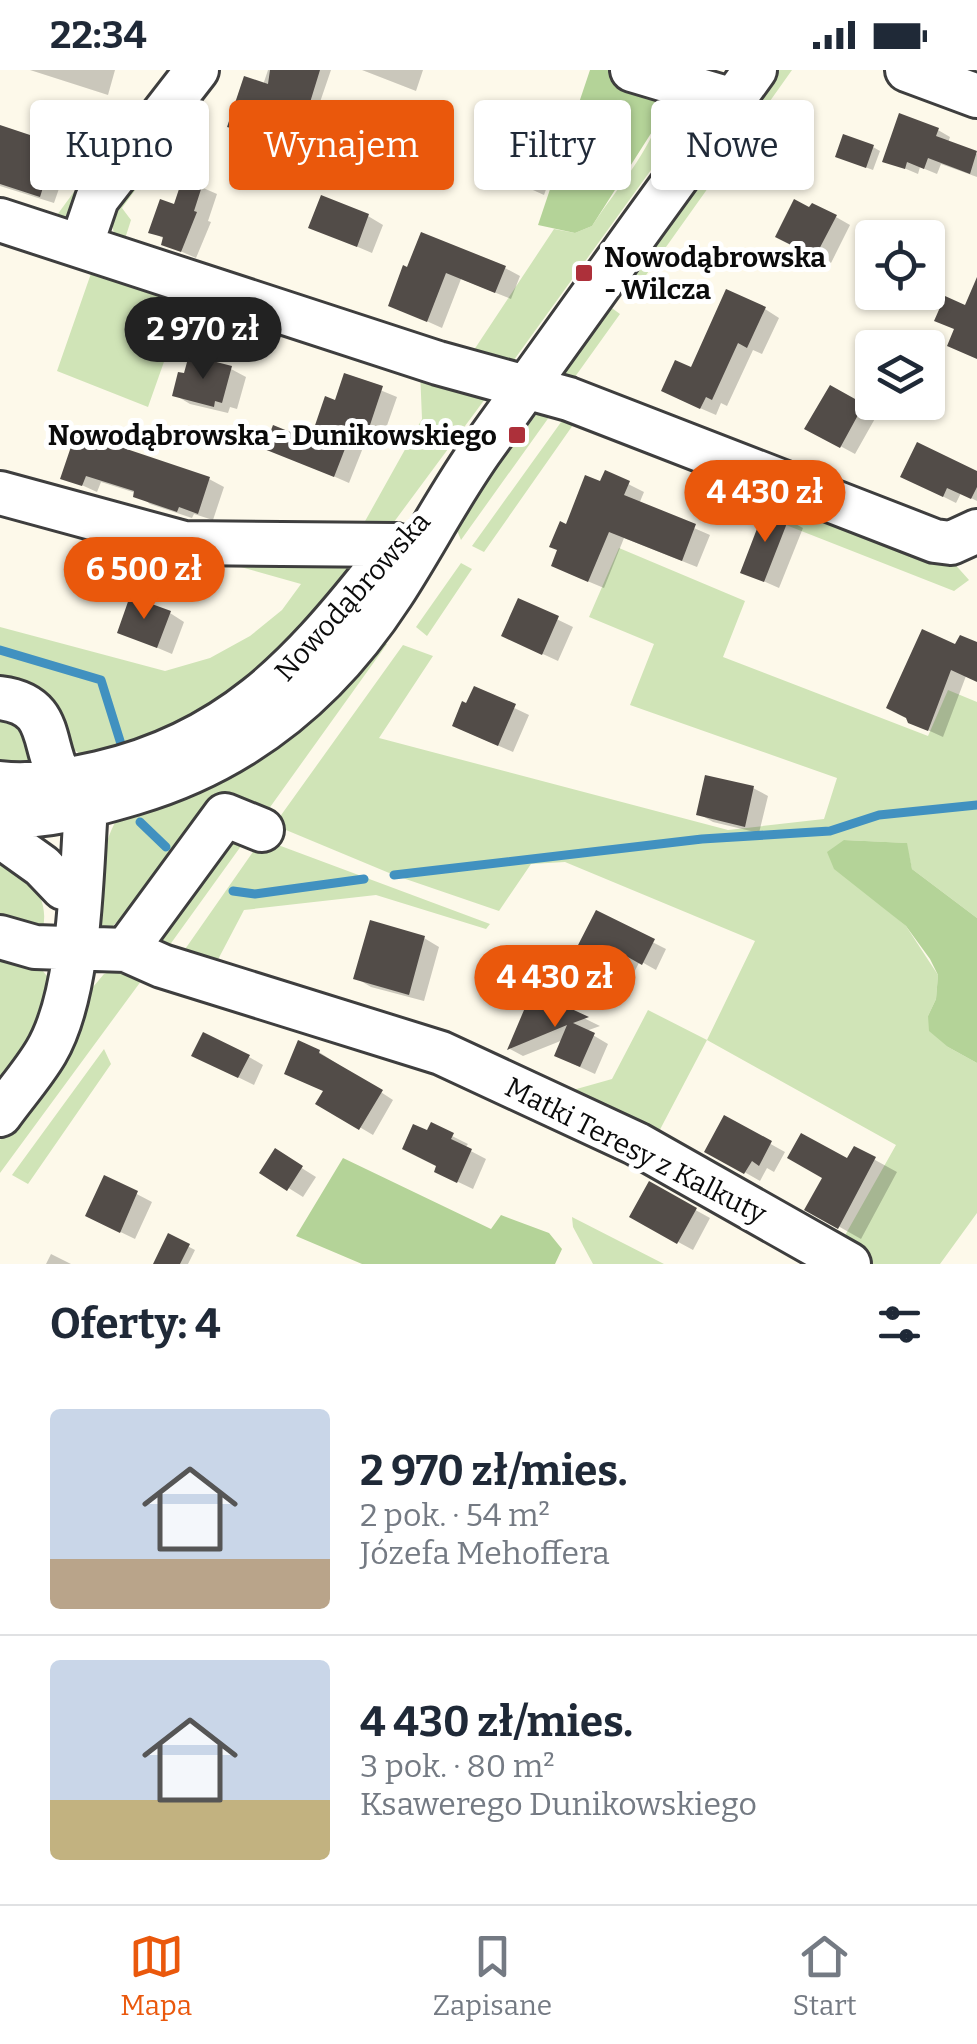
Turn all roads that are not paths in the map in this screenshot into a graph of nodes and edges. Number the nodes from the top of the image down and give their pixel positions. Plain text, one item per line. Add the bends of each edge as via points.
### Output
1 (197, 70) edge
2 (632, 70) edge
3 (907, 70) edge
4 (744, 85) edge
5 (977, 96) edge
6 (0, 220) edge
7 (80, 246) junction
8 (526, 387) junction
9 (464, 473) junction
10 (0, 492) edge
11 (968, 543) edge
12 (396, 545) junction
13 (0, 698) edge
14 (0, 783) edge
15 (66, 801) junction
16 (0, 816) edge
17 (262, 830) dead end
18 (0, 836) edge
19 (63, 888) junction
20 (0, 937) edge
21 (74, 949) junction
22 (126, 950) junction
23 (0, 1115) edge
24 (848, 1264) edge

1 - 7 street via 97,199
2 - 4 street
3 - 5 street
4 - 8 street, Nowodąbrowska
6 - 7 street
7 - 8 street
8 - 9 street, Nowodąbrowska
8 - 11 street via 935,540
9 - 12 street, Nowodąbrowska
9 - 15 street, Nowodąbrowska via 355,646 275,725 164,784
10 - 12 street via 184,543
12 - 15 street, Nowodąbrowska via 338,618 235,715
13 - 15 street via 29,707 41,720
14 - 15 street
15 - 16 street
15 - 19 street
15 - 21 street
17 - 22 street via 225,815
18 - 19 street
19 - 21 street
20 - 21 street, Matki Teresy z Kalkuty
21 - 22 street, Matki Teresy z Kalkuty
21 - 23 street via 64,1012 47,1050
22 - 24 street, Matki Teresy z Kalkuty via 442,1053 637,1144

